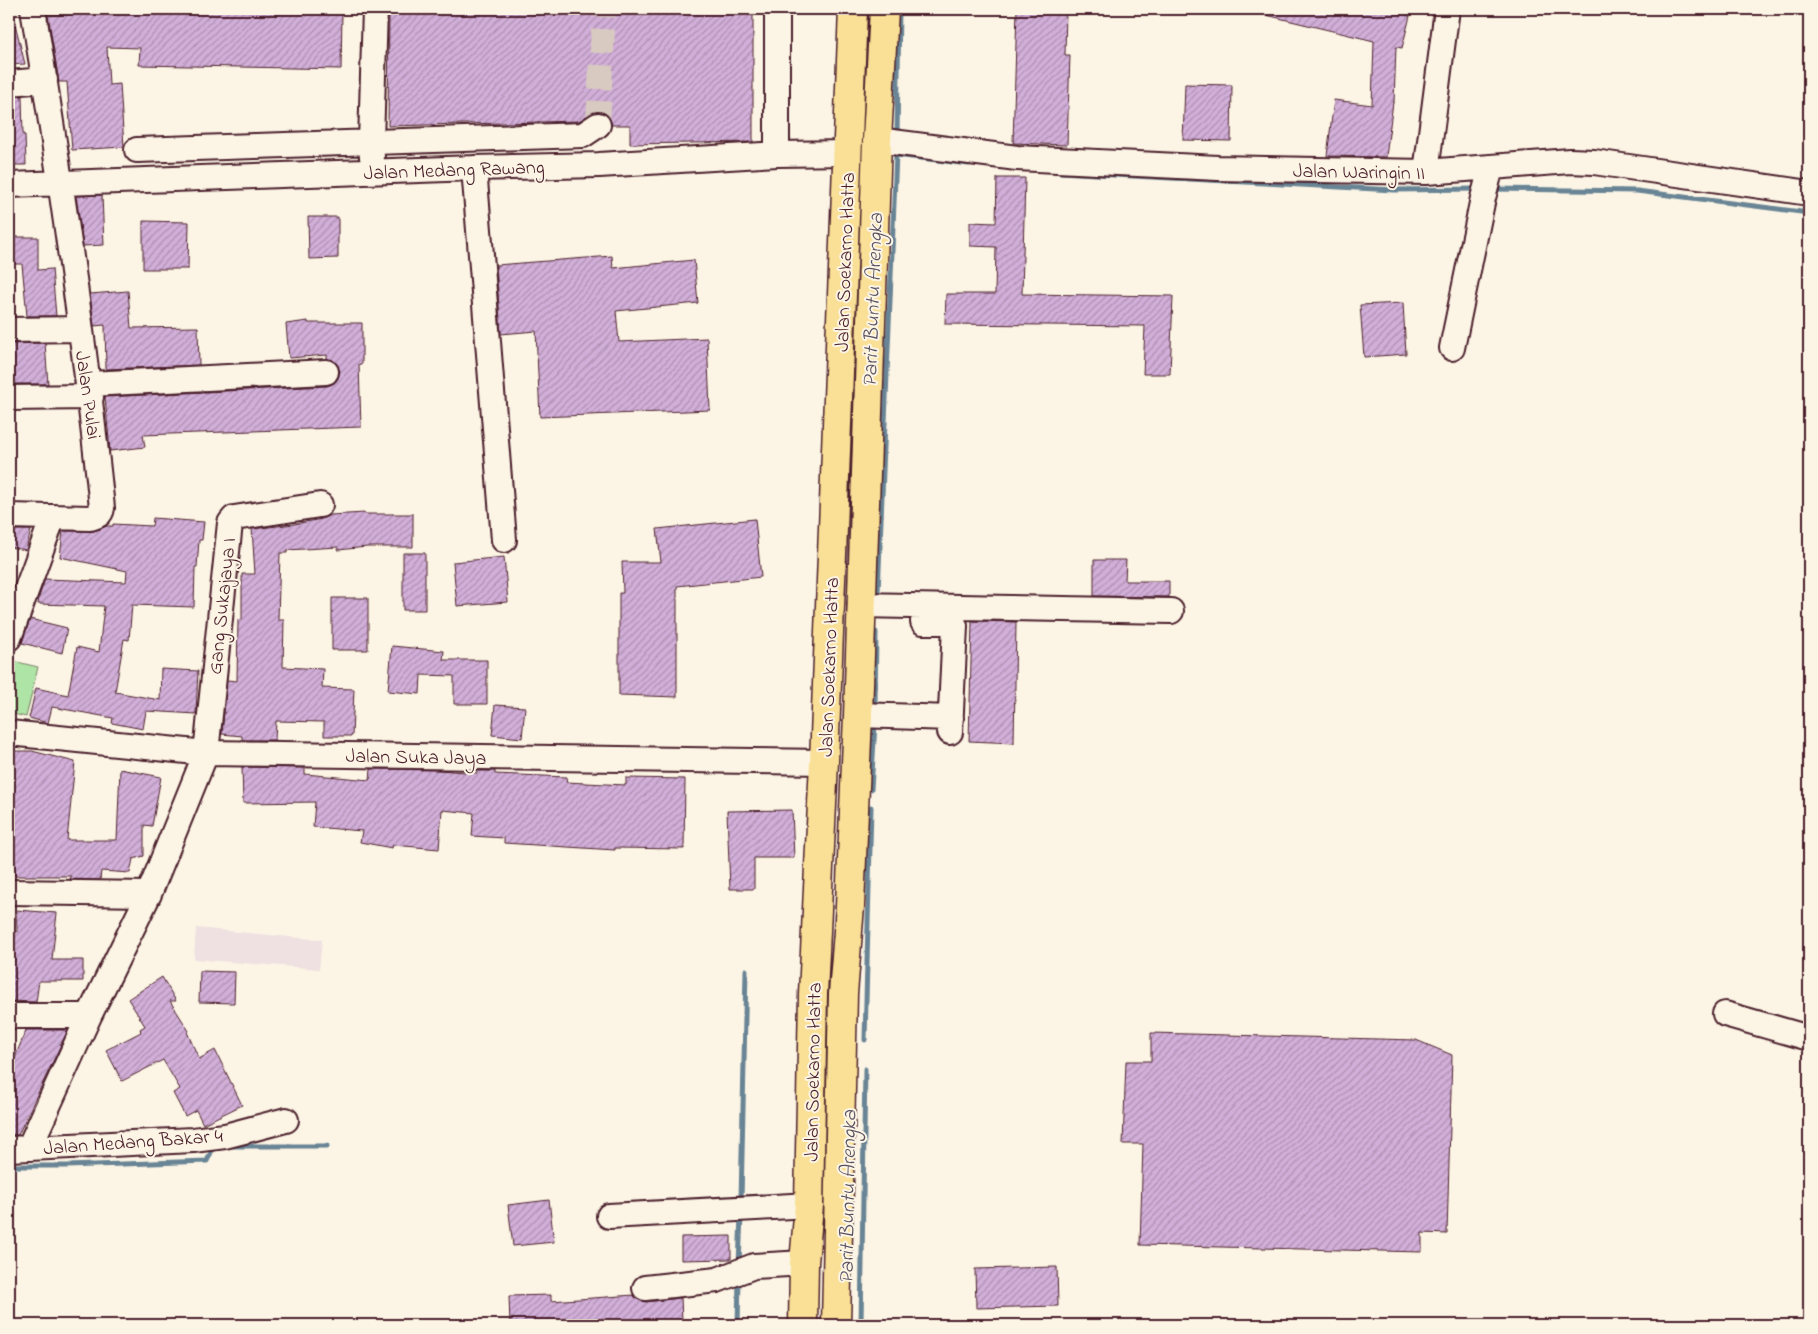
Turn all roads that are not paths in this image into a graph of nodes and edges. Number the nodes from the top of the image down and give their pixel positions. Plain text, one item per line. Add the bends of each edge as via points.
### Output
1 (33, 9) edge
2 (375, 9) edge
3 (777, 9) edge
4 (853, 9) edge
5 (884, 9) edge
6 (1447, 9) edge
7 (45, 80) junction
8 (9, 83) edge
9 (598, 125) dead end
10 (371, 142) junction
11 (889, 142) junction
12 (137, 150) dead end
13 (848, 153) junction
14 (778, 154) junction
15 (474, 168) junction
16 (374, 171) junction
17 (1426, 172) junction
18 (1487, 183) junction
19 (61, 184) junction
20 (9, 185) edge
21 (1809, 193) edge
22 (80, 329) junction
23 (9, 330) edge
24 (1452, 348) dead end
25 (326, 372) dead end
26 (90, 390) junction
27 (9, 398) edge
28 (320, 504) dead end
29 (9, 516) edge
30 (53, 517) junction
31 (504, 540) dead end
32 (1171, 611) dead end
33 (861, 613) junction
34 (9, 638) edge
35 (858, 715) junction
36 (9, 733) edge
37 (206, 753) junction
38 (824, 762) junction
39 (9, 892) edge
40 (149, 894) junction
41 (814, 994) junction
42 (843, 994) junction
43 (1725, 1014) dead end
44 (9, 1016) edge
45 (89, 1016) junction
46 (1809, 1038) edge
47 (286, 1120) dead end
48 (19, 1149) edge
49 (808, 1206) junction
50 (609, 1216) dead end
51 (804, 1263) junction
52 (645, 1288) dead end
53 (803, 1325) edge
54 (836, 1325) edge

1 - 7 street, Jalan Pulai
2 - 10 street
3 - 14 street
4 - 13 main road, Jalan Soekarno Hatta
5 - 11 main road, Jalan Soekarno Hatta
6 - 17 street
7 - 8 street
7 - 19 street, Jalan Pulai
9 - 10 street via 583,135
10 - 12 street
10 - 16 street
11 - 17 street, Jalan Waringin II via 1017,158 1218,168
11 - 33 main road, Jalan Soekarno Hatta
13 - 14 street, Jalan Medang Rawang
13 - 38 main road, Jalan Soekarno Hatta
14 - 15 street, Jalan Medang Rawang via 599,165
15 - 16 street, Jalan Medang Rawang
15 - 31 street
16 - 19 street, Jalan Medang Rawang
17 - 18 street, Jalan Waringin II
18 - 21 street, Jalan Waringin II via 1570,161
18 - 24 street
19 - 20 street, Jalan Medang Rawang
19 - 22 street, Jalan Pulai
22 - 23 street
22 - 26 street, Jalan Pulai
25 - 26 street
26 - 27 street
26 - 30 street, Jalan Pulai via 101,512 90,518
28 - 37 street, Gang Sukajaya I via 234,518 230,523
29 - 30 street, Jalan Pulai
30 - 34 street
32 - 33 street
33 - 35 main road, Jalan Soekarno Hatta
33 - 35 street via 954,623 955,626 950,725
35 - 42 main road, Jalan Soekarno Hatta
36 - 37 street, Jalan Suka Jaya
37 - 38 street, Jalan Suka Jaya
37 - 40 street, Gang Sukajaya I
38 - 41 main road, Jalan Soekarno Hatta
39 - 40 street
40 - 45 street, Gang Sukajaya I
41 - 42 main road
41 - 49 main road, Jalan Soekarno Hatta
42 - 54 main road, Jalan Soekarno Hatta
43 - 46 street
44 - 45 street
45 - 48 street, Gang Sukajaya I
47 - 48 street, Jalan Medang Bakar 4 via 225,1136 192,1140
49 - 50 street
49 - 51 main road, Jalan Soekarno Hatta
51 - 52 street via 754,1266 717,1280
51 - 53 main road, Jalan Soekarno Hatta

